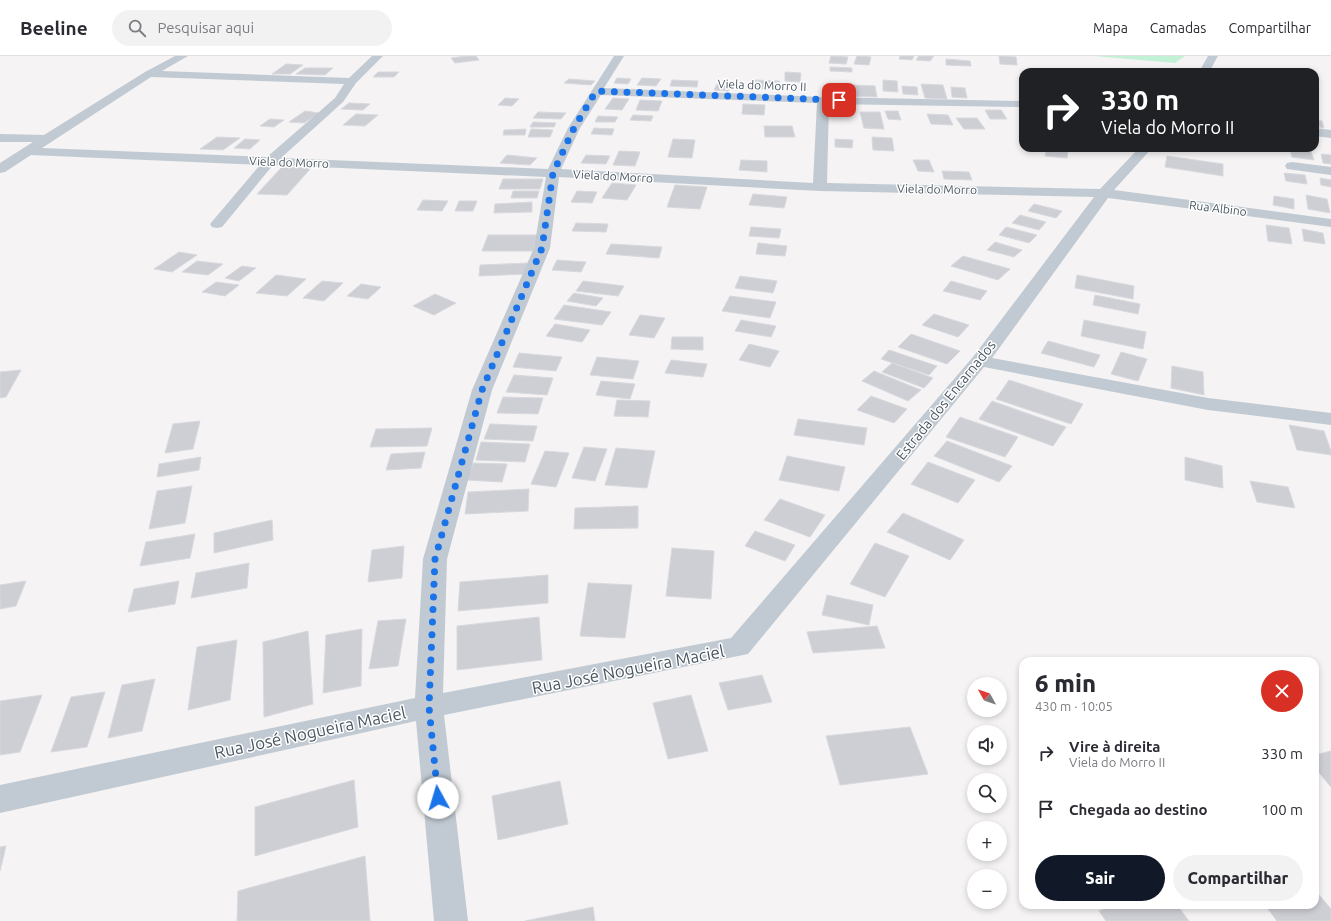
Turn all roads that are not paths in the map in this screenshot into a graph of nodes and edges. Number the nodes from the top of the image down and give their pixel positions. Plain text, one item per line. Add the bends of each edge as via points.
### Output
1 (183, 56) edge
2 (378, 56) edge
3 (619, 56) edge
4 (1213, 56) edge
5 (1206, 68) edge
6 (149, 74) junction
7 (352, 81) junction
8 (596, 91) junction
9 (823, 100) junction
10 (1019, 104) edge
11 (1319, 132) edge
12 (1331, 134) edge
13 (0, 138) edge
14 (46, 139) junction
15 (26, 151) junction
16 (1142, 152) edge
17 (270, 161) junction
18 (1292, 166) dead end
19 (0, 169) edge
20 (1331, 170) edge
21 (553, 173) junction
22 (820, 186) junction
23 (1104, 193) junction
24 (1331, 223) edge
25 (217, 224) dead end
26 (980, 361) junction
27 (1331, 419) edge
28 (739, 647) joint
29 (429, 707) junction
30 (0, 799) edge
31 (451, 921) edge

1 - 6 street
2 - 7 street
3 - 8 street
4 - 5 street
6 - 7 street
6 - 14 street
7 - 17 street via 338,100
8 - 9 street, Viela do Morro II
8 - 21 street via 574,128
9 - 10 street, Viela do Morro II
9 - 22 street
11 - 12 street
13 - 14 street
14 - 15 street
15 - 17 street, Viela do Morro
15 - 19 street
16 - 23 street, Estrada dos Encarnados
17 - 21 street, Viela do Morro
17 - 25 street
18 - 20 street
21 - 22 street, Viela do Morro
21 - 29 street via 542,248 482,390 435,559
22 - 23 street, Viela do Morro
23 - 24 street, Rua Albino
23 - 26 street, Estrada dos Encarnados
26 - 27 street via 1208,404
26 - 28 street, Estrada dos Encarnados
28 - 29 street, Rua José Nogueira Maciel
29 - 30 street, Rua José Nogueira Maciel
29 - 31 street

